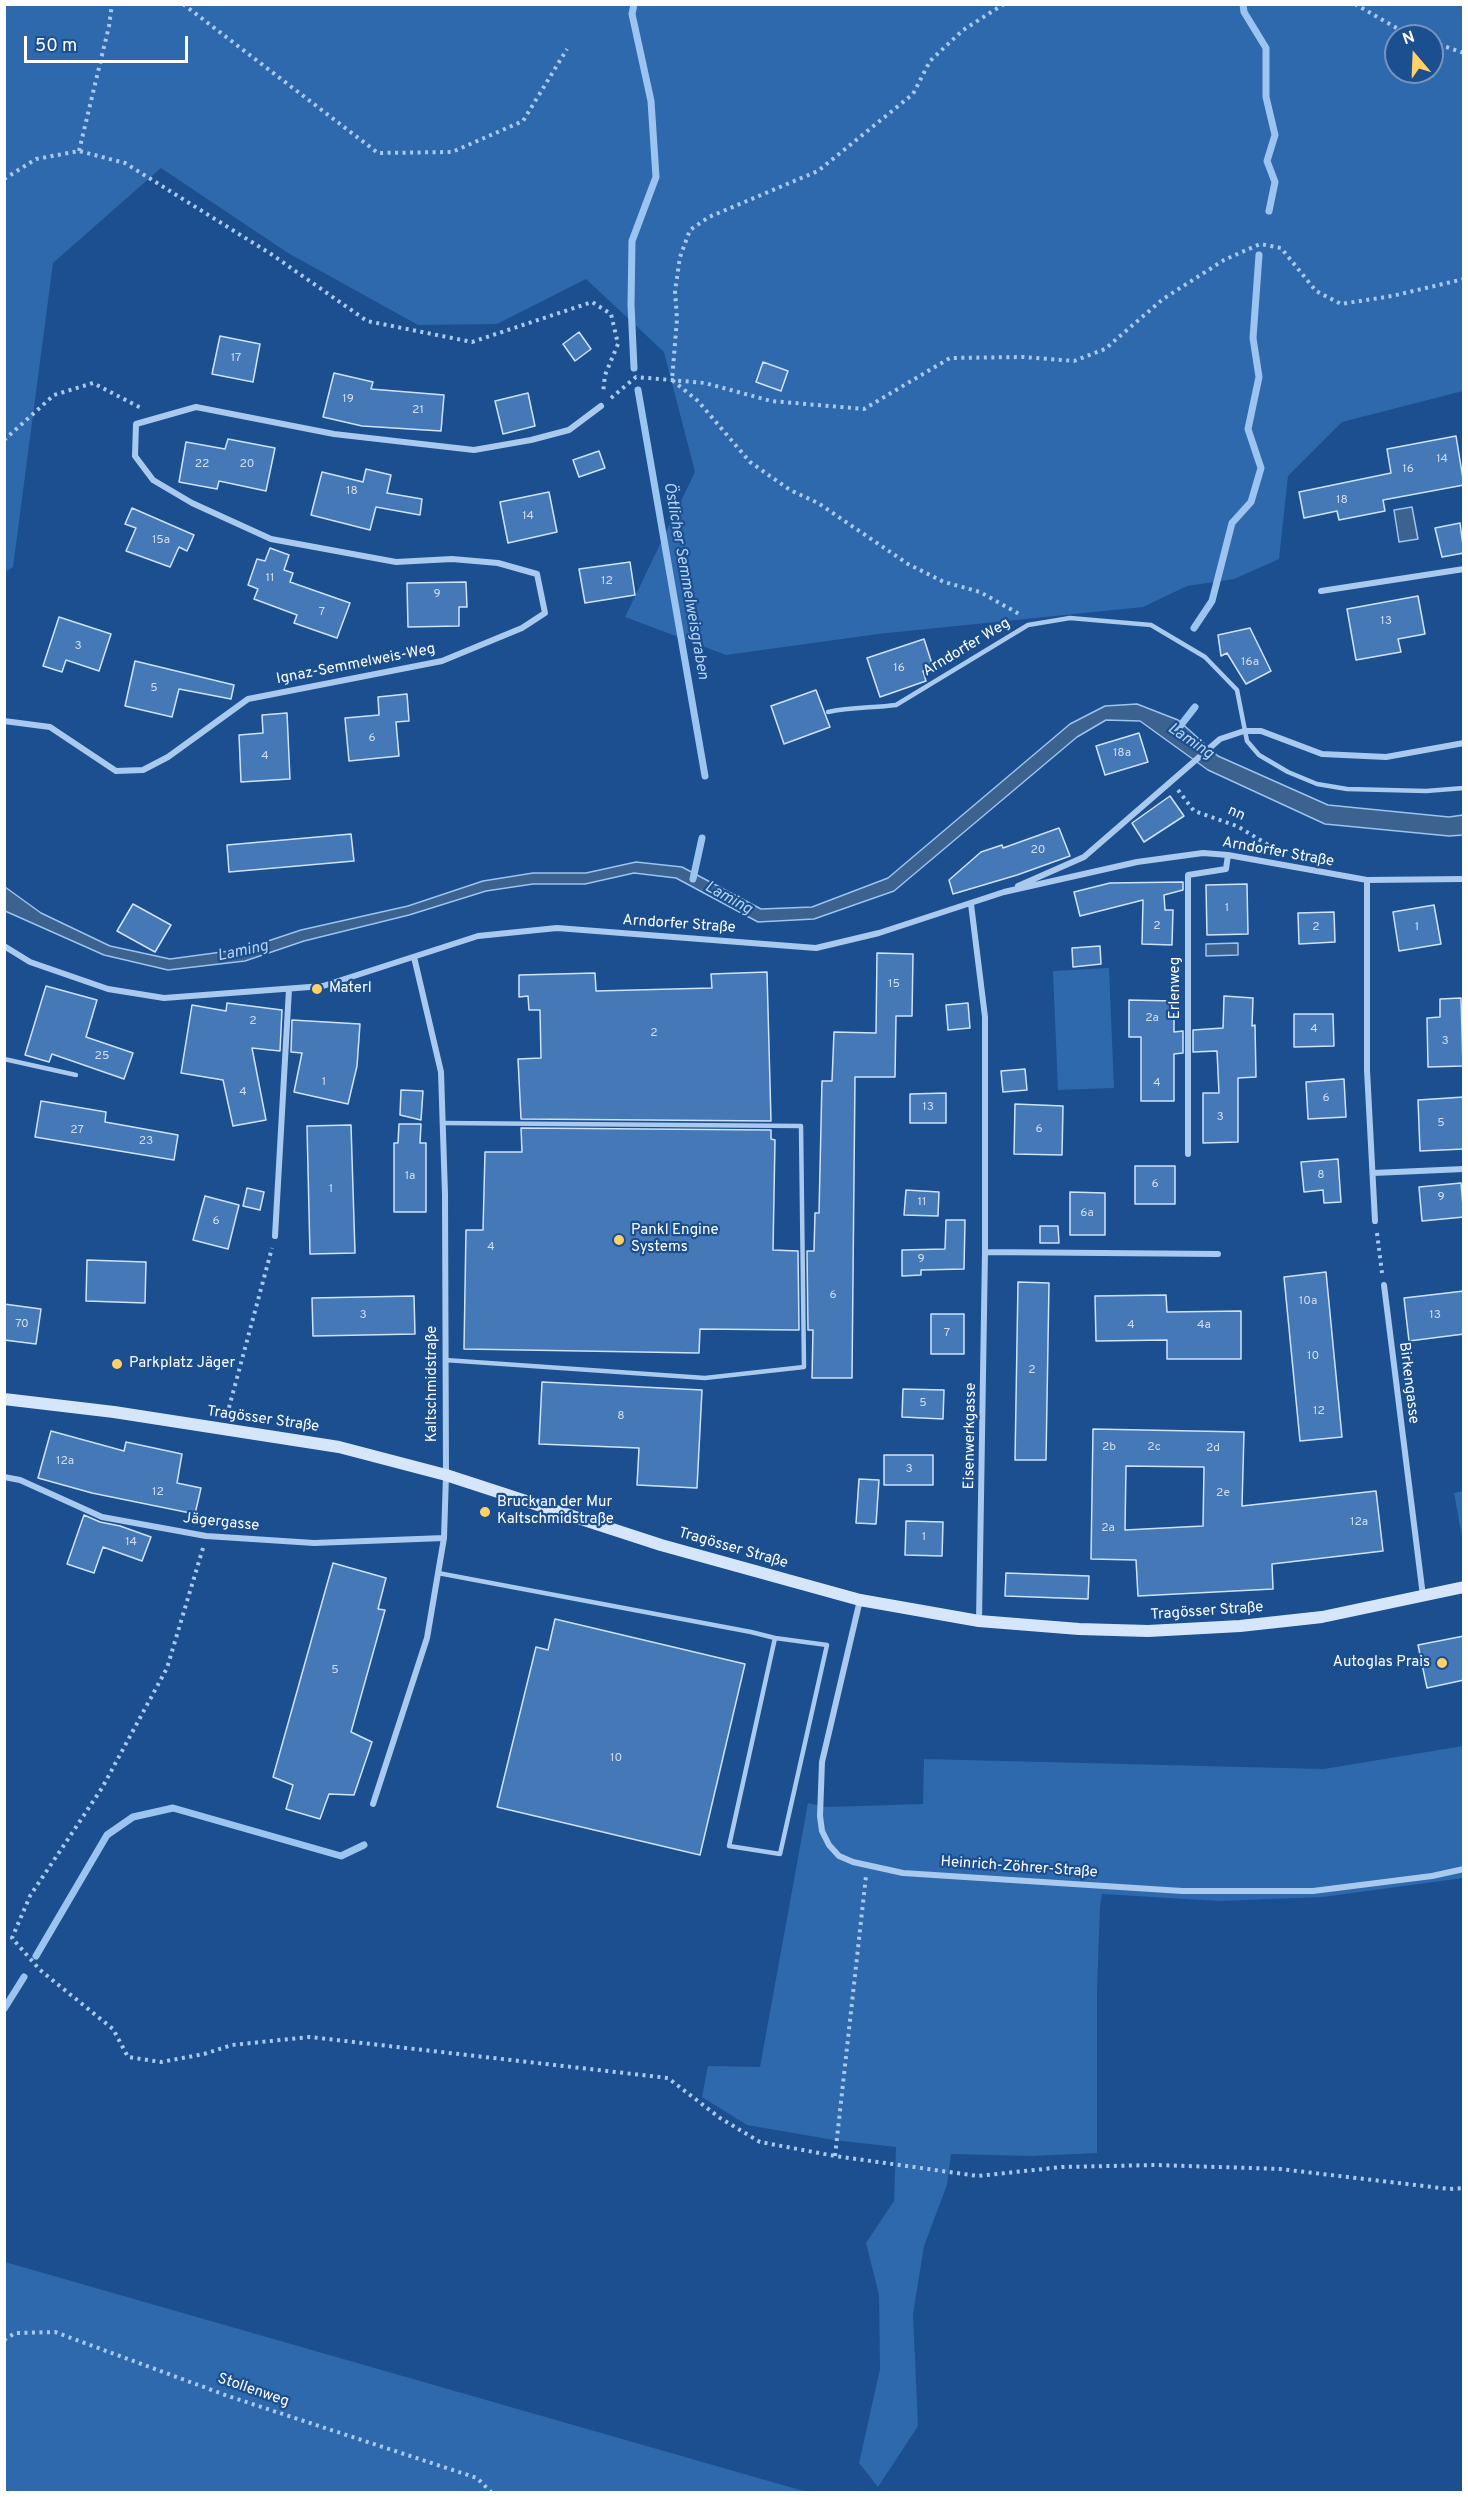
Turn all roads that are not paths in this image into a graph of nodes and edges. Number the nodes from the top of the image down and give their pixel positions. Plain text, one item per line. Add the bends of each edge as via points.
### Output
1 (601, 406) road end
2 (1464, 569) edge
3 (1321, 591) dead end
4 (828, 712) dead end
5 (4, 721) edge
6 (1245, 731) junction
7 (1464, 743) edge
8 (1464, 788) edge
9 (1228, 855) junction
10 (1464, 879) edge
11 (1366, 880) junction
12 (1004, 892) junction
13 (971, 904) junction
14 (4, 946) edge
15 (414, 957) junction
16 (289, 989) junction
17 (4, 1059) edge
18 (76, 1075) dead end
19 (442, 1123) junction
20 (1188, 1154) dead end
21 (1464, 1169) edge
22 (1373, 1173) junction
23 (1375, 1221) road end
24 (275, 1236) road end
25 (986, 1252) junction
26 (1218, 1254) dead end
27 (1384, 1286) road end
28 (444, 1360) junction
29 (4, 1400) edge
30 (446, 1475) junction
31 (4, 1476) edge
32 (444, 1538) junction
33 (438, 1573) junction
34 (1464, 1587) edge
35 (1423, 1597) junction
36 (860, 1600) junction
37 (979, 1621) junction
38 (775, 1638) junction
39 (373, 1804) dead end
40 (1464, 1869) edge

1 - 5 street, Ignaz-Semmelweis-Weg via 569,430 474,450 334,434 196,407 136,424 135,456 153,480 192,503 271,538 396,562 452,559 498,563 537,574 545,613 442,661 248,699 168,757 143,770 116,771 50,727
2 - 3 street
4 - 6 lane, Arndorfer Weg via 896,705 1028,625 1070,618 1150,625 1205,657 1237,690
6 - 7 street via 1261,731 1322,754 1386,757
6 - 8 lane via 1247,741 1259,755 1317,784 1347,789
6 - 12 street via 1220,739 1084,857
9 - 11 street, Arndorfer Straße
9 - 12 street, Arndorfer Straße via 1137,862
9 - 20 street, Erlenweg via 1226,869 1188,875
10 - 11 street, Arndorfer Straße
11 - 22 street via 1367,1070
12 - 13 street, Arndorfer Straße
13 - 15 street, Arndorfer Straße via 816,948 557,928 478,936
13 - 25 street, Eisenwerkgasse via 986,1017
14 - 16 street, Arndorfer Straße via 30,962 108,989 164,998
15 - 16 street, Arndorfer Straße via 323,986
15 - 19 street, Kaltschmidstraße via 441,1072
16 - 24 street
17 - 18 lane
19 - 28 street, Kaltschmidstraße
19 - 28 lane via 801,1126 804,1367 705,1378
21 - 22 street
22 - 23 street
25 - 26 street
25 - 37 street, Eisenwerkgasse
27 - 35 street, Birkengasse
28 - 30 street, Kaltschmidstraße
29 - 30 main road, Tragösser Straße via 114,1412 339,1447
30 - 32 street, Kaltschmidstraße
30 - 36 main road, Tragösser Straße via 661,1545
31 - 32 street, Jägergasse via 102,1517 207,1536 314,1543
32 - 33 street, Kaltschmidstraße
33 - 38 lane
33 - 39 street, Kaltschmidstraße via 427,1638
34 - 35 main road, Tragösser Straße
35 - 37 main road, Tragösser Straße via 1322,1617 1148,1631
36 - 37 main road, Tragösser Straße
36 - 40 street, Heinrich-Zöhrer-Straße via 822,1762 822,1831 839,1856 903,1873 1182,1891 1313,1891
38 - 38 lane via 828,1645 780,1854 729,1846

